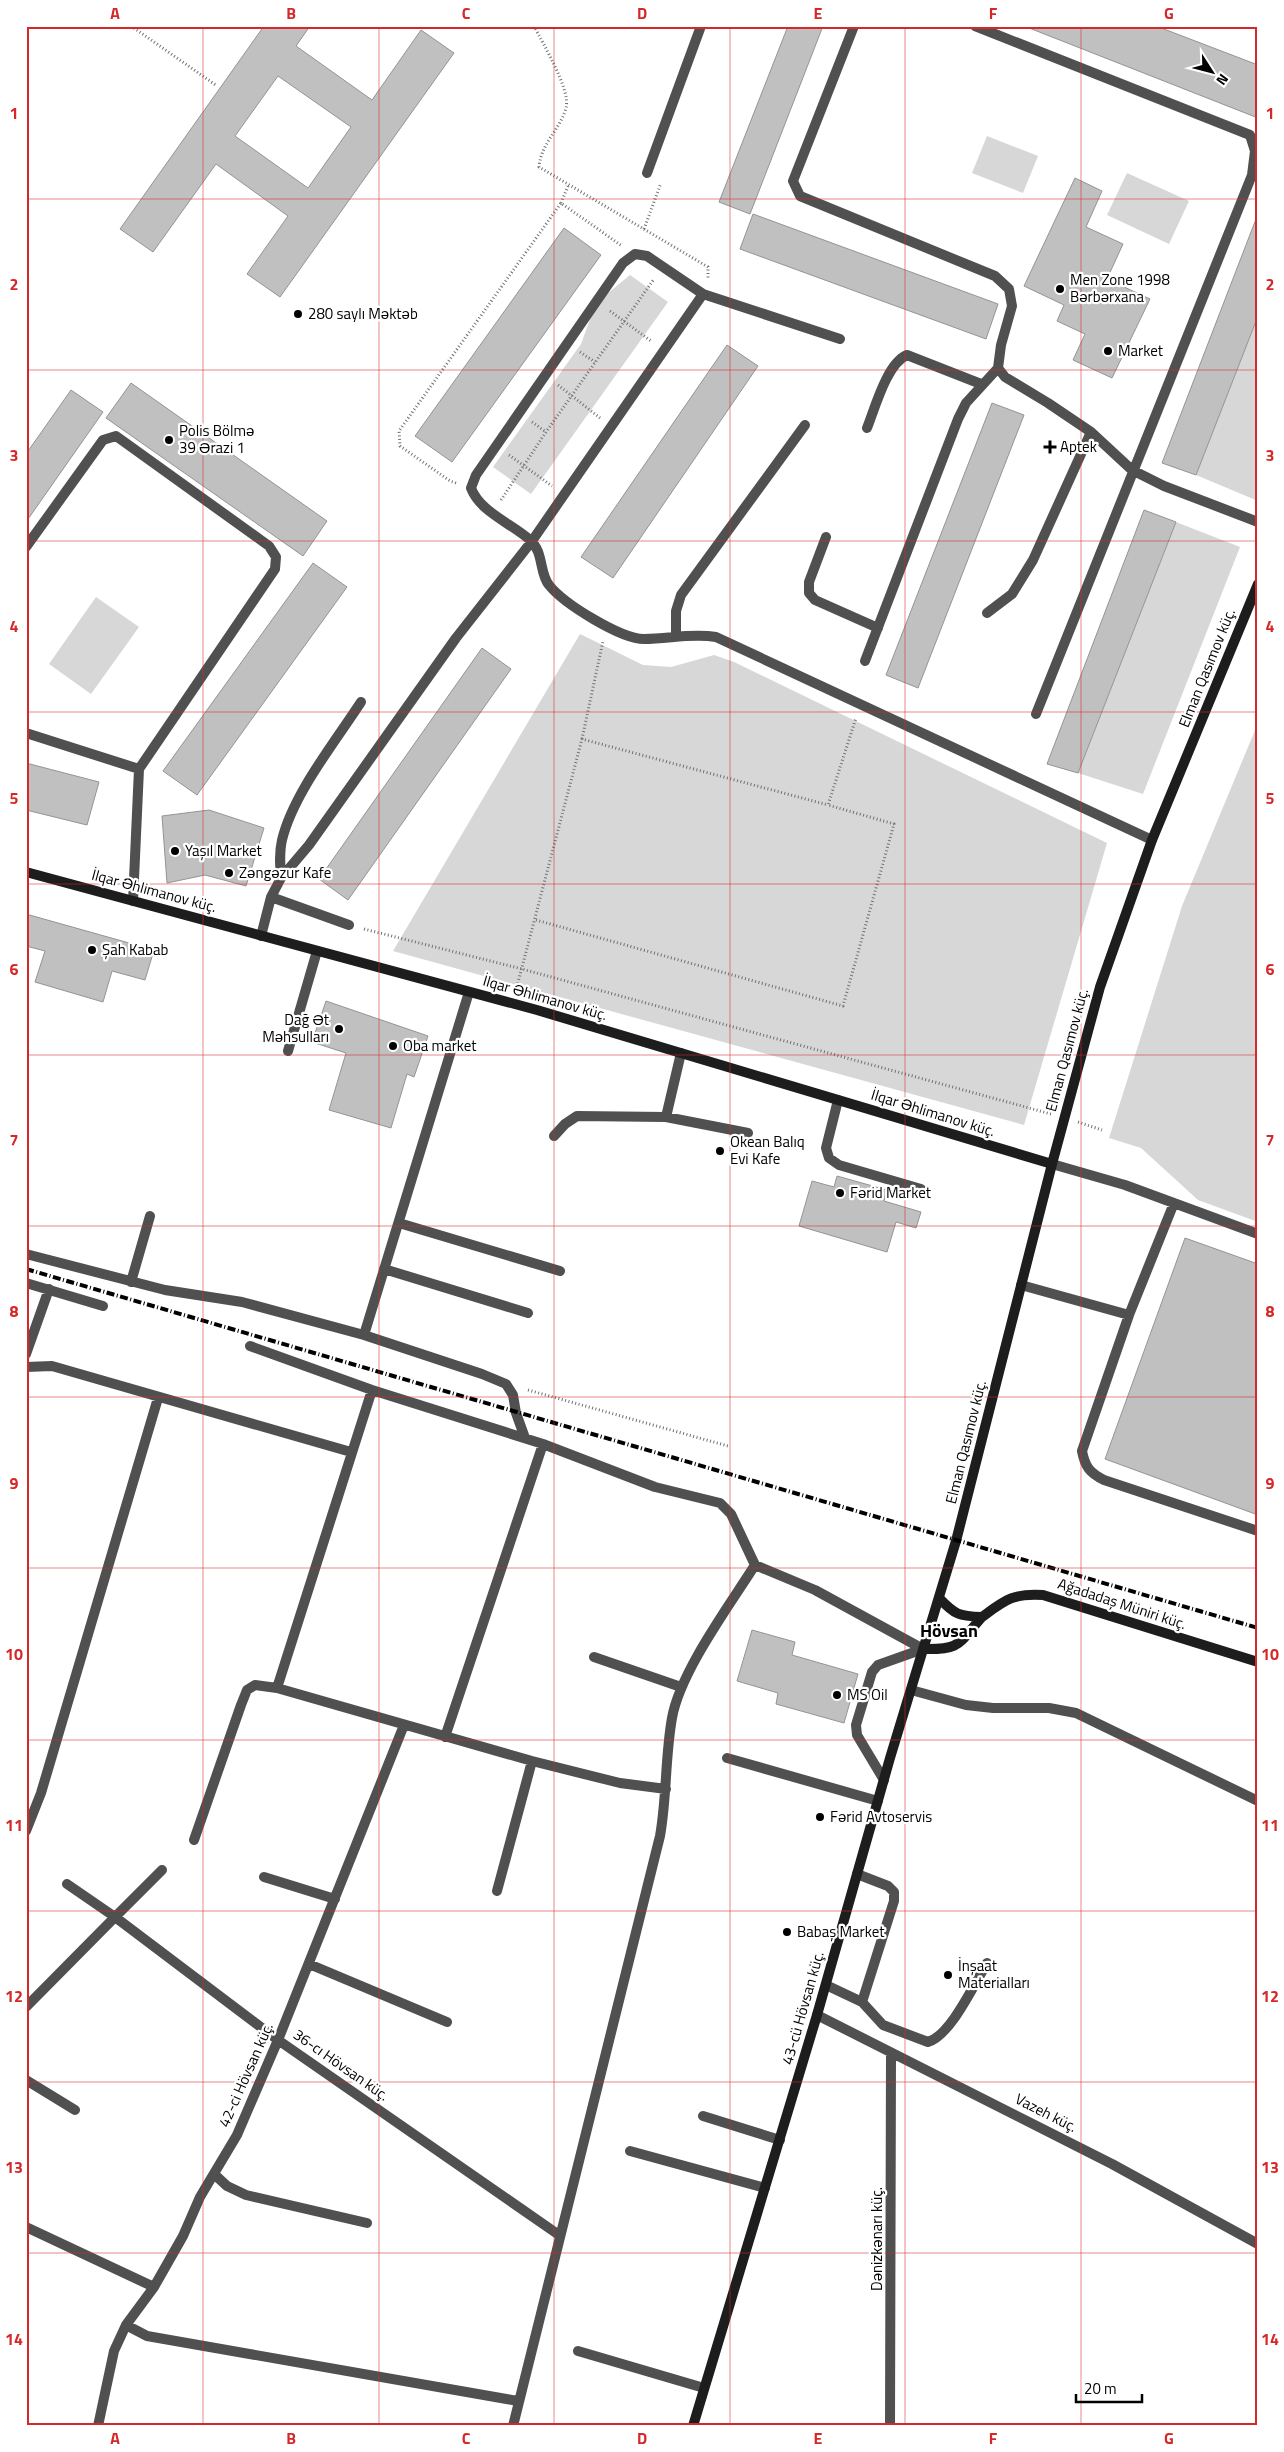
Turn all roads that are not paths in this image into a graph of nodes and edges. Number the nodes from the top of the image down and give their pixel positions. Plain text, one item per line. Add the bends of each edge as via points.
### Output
1 (702, 26) edge
2 (854, 26) edge
3 (975, 26) edge
4 (647, 173) dead end
5 (703, 294) junction
6 (840, 339) dead end
7 (998, 368) junction
8 (981, 384) junction
9 (804, 425) dead end
10 (867, 428) dead end
11 (1091, 432) junction
12 (1132, 470) junction
13 (1258, 522) edge
14 (826, 537) dead end
15 (532, 541) junction
16 (26, 548) edge
17 (1258, 584) edge
18 (987, 613) dead end
19 (878, 628) junction
20 (676, 636) junction
21 (865, 661) dead end
22 (361, 702) dead end
23 (1036, 714) dead end
24 (26, 733) edge
25 (139, 769) junction
26 (1152, 840) junction
27 (26, 872) edge
28 (281, 878) junction
29 (271, 897) junction
30 (133, 901) junction
31 (349, 925) road end
32 (261, 936) junction
33 (317, 951) junction
34 (469, 992) junction
35 (288, 1051) dead end
36 (681, 1053) junction
37 (838, 1100) junction
38 (666, 1117) junction
39 (748, 1133) dead end
40 (554, 1136) dead end
41 (1052, 1164) junction
42 (921, 1189) dead end
43 (1174, 1203) junction
44 (150, 1216) dead end
45 (398, 1223) junction
46 (1258, 1234) edge
47 (26, 1254) edge
48 (384, 1269) junction
49 (560, 1271) dead end
50 (26, 1282) edge
51 (131, 1282) junction
52 (1021, 1285) junction
53 (49, 1289) junction
54 (103, 1306) dead end
55 (528, 1313) dead end
56 (1129, 1315) junction
57 (364, 1334) junction
58 (250, 1346) dead end
59 (26, 1354) edge
60 (26, 1367) edge
61 (372, 1390) junction
62 (158, 1398) junction
63 (525, 1438) junction
64 (543, 1444) junction
65 (350, 1452) junction
66 (1258, 1531) edge
67 (956, 1541) joint
68 (755, 1565) junction
69 (939, 1598) junction
70 (982, 1617) junction
71 (923, 1649) junction
72 (594, 1657) dead end
73 (1258, 1662) edge
74 (681, 1687) junction
75 (276, 1688) junction
76 (910, 1690) junction
77 (404, 1725) junction
78 (445, 1736) junction
79 (727, 1758) dead end
80 (532, 1761) junction
81 (884, 1780) junction
82 (666, 1789) junction
83 (878, 1801) junction
84 (1258, 1801) edge
85 (26, 1831) edge
86 (194, 1840) dead end
87 (162, 1870) dead end
88 (858, 1874) junction
89 (264, 1877) dead end
90 (67, 1884) dead end
91 (497, 1892) dead end
92 (335, 1899) junction
93 (115, 1917) junction
94 (987, 1963) dead end
95 (309, 1964) junction
96 (826, 1985) junction
97 (862, 2002) junction
98 (26, 2007) edge
99 (818, 2015) junction
100 (447, 2022) dead end
101 (278, 2040) junction
102 (891, 2053) junction
103 (26, 2080) edge
104 (75, 2110) dead end
105 (703, 2116) dead end
106 (780, 2140) junction
107 (630, 2151) dead end
108 (214, 2174) junction
109 (765, 2188) junction
110 (367, 2223) dead end
111 (26, 2227) edge
112 (559, 2236) junction
113 (1258, 2244) edge
114 (154, 2287) junction
115 (126, 2325) junction
116 (578, 2351) dead end
117 (704, 2388) junction
118 (518, 2402) junction
119 (98, 2426) edge
120 (513, 2426) edge
121 (693, 2426) edge
122 (890, 2426) edge

1 - 4 street
2 - 7 street via 793,181 800,196 995,276 1009,289 1012,306
3 - 12 street via 1250,135 1255,151 1252,175
5 - 6 street
5 - 15 street
5 - 15 street via 647,256 634,254 623,264 545,375 471,488 475,499
7 - 8 street
7 - 11 street via 1005,377
8 - 10 street via 907,355 898,359 888,375
8 - 19 street via 958,420
9 - 20 street via 681,595 676,611
11 - 12 street
11 - 18 street via 1033,560 1012,594
12 - 13 street via 1164,486
12 - 23 street
14 - 19 street via 808,593 815,600
15 - 20 street via 540,554 548,584 563,598 628,638
15 - 28 street via 456,638 309,845
16 - 25 street via 102,440 116,436 269,546 276,557 275,569
17 - 26 main road, Elman Qasımov küç.
19 - 21 street
20 - 26 street via 699,634 716,637
22 - 28 street via 298,800 282,838
24 - 25 street
25 - 30 street
26 - 41 main road, Elman Qasımov küç. via 1100,987
27 - 30 main road, İlqar Əhlimanov küç.
28 - 29 street
29 - 31 street
29 - 32 street
30 - 32 main road, İlqar Əhlimanov küç.
32 - 33 main road, İlqar Əhlimanov küç.
33 - 34 main road, İlqar Əhlimanov küç.
33 - 35 street
34 - 36 main road, İlqar Əhlimanov küç.
34 - 45 street
36 - 37 main road, İlqar Əhlimanov küç.
36 - 38 street
37 - 41 main road, İlqar Əhlimanov küç.
37 - 42 street via 826,1148 829,1158 839,1165
38 - 39 street
38 - 40 street via 577,1116
41 - 43 street
41 - 52 main road, Elman Qasımov küç.
43 - 46 street
43 - 56 street
44 - 51 street
45 - 48 street
45 - 49 street
47 - 51 street
48 - 55 street
48 - 57 street
50 - 53 street
51 - 57 street via 242,1302
52 - 56 street
52 - 67 main road, Elman Qasımov küç.
53 - 54 street
53 - 59 street
56 - 66 street via 1082,1451 1084,1463 1090,1473 1104,1480
57 - 63 street via 506,1384 513,1395
58 - 61 street
60 - 62 street via 52,1366
61 - 63 street
61 - 65 street
62 - 65 street
62 - 85 street via 41,1793
63 - 64 street
64 - 68 street via 655,1487 720,1503 731,1514
64 - 78 street
65 - 75 street
67 - 69 main road, 43-cü Hövsan küç.
68 - 71 street via 815,1590
68 - 74 street
69 - 70 main road via 955,1614
69 - 71 main road, 43-cü Hövsan küç.
70 - 71 main road, Ağadadaş Müniri küç. via 952,1648
70 - 73 main road, Ağadadaş Müniri küç. via 1007,1598 1024,1594 1043,1595
71 - 76 main road, 43-cü Hövsan küç.
71 - 81 street via 878,1665 872,1672 856,1725 857,1735
72 - 74 street
74 - 82 street via 672,1717
75 - 77 street
75 - 86 street via 255,1685 247,1690
76 - 81 main road, 43-cü Hövsan küç.
76 - 84 street via 966,1705 1049,1708 1076,1713
77 - 78 street
77 - 92 street, 42-ci Hövsan küç.
78 - 80 street
79 - 83 street
80 - 82 street via 620,1783
80 - 91 street
81 - 83 main road, 43-cü Hövsan küç.
82 - 112 street via 660,1836
83 - 88 main road, 43-cü Hövsan küç.
87 - 93 street
88 - 96 main road, 43-cü Hövsan küç.
88 - 97 street via 888,1886 894,1892 894,1901
89 - 92 street
90 - 93 street, 36-cı Hövsan küç.
92 - 95 street, 42-ci Hövsan küç.
93 - 98 street
93 - 101 street, 36-cı Hövsan küç.
94 - 97 street via 951,2023 936,2040 928,2042 883,2025
95 - 100 street
95 - 101 street, 42-ci Hövsan küç.
96 - 97 street
96 - 99 main road, 43-cü Hövsan küç.
99 - 102 street, Vazeh küç.
99 - 106 main road, 43-cü Hövsan küç.
101 - 108 street, 42-ci Hövsan küç. via 237,2135
101 - 112 street, 36-cı Hövsan küç.
102 - 113 street, Vazeh küç. via 1103,2160
102 - 122 street, Dənizkənarı küç.
103 - 104 street
105 - 106 street
106 - 109 main road, 43-cü Hövsan küç.
107 - 109 street
108 - 110 street via 227,2186 246,2195
108 - 114 street, 42-ci Hövsan küç.
109 - 117 main road, 43-cü Hövsan küç.
111 - 114 street
112 - 118 street
114 - 115 street, 42-ci Hövsan küç.
115 - 118 street via 147,2336
115 - 119 street, 42-ci Hövsan küç. via 114,2351
116 - 117 street
117 - 121 main road, 43-cü Hövsan küç.
118 - 120 street

